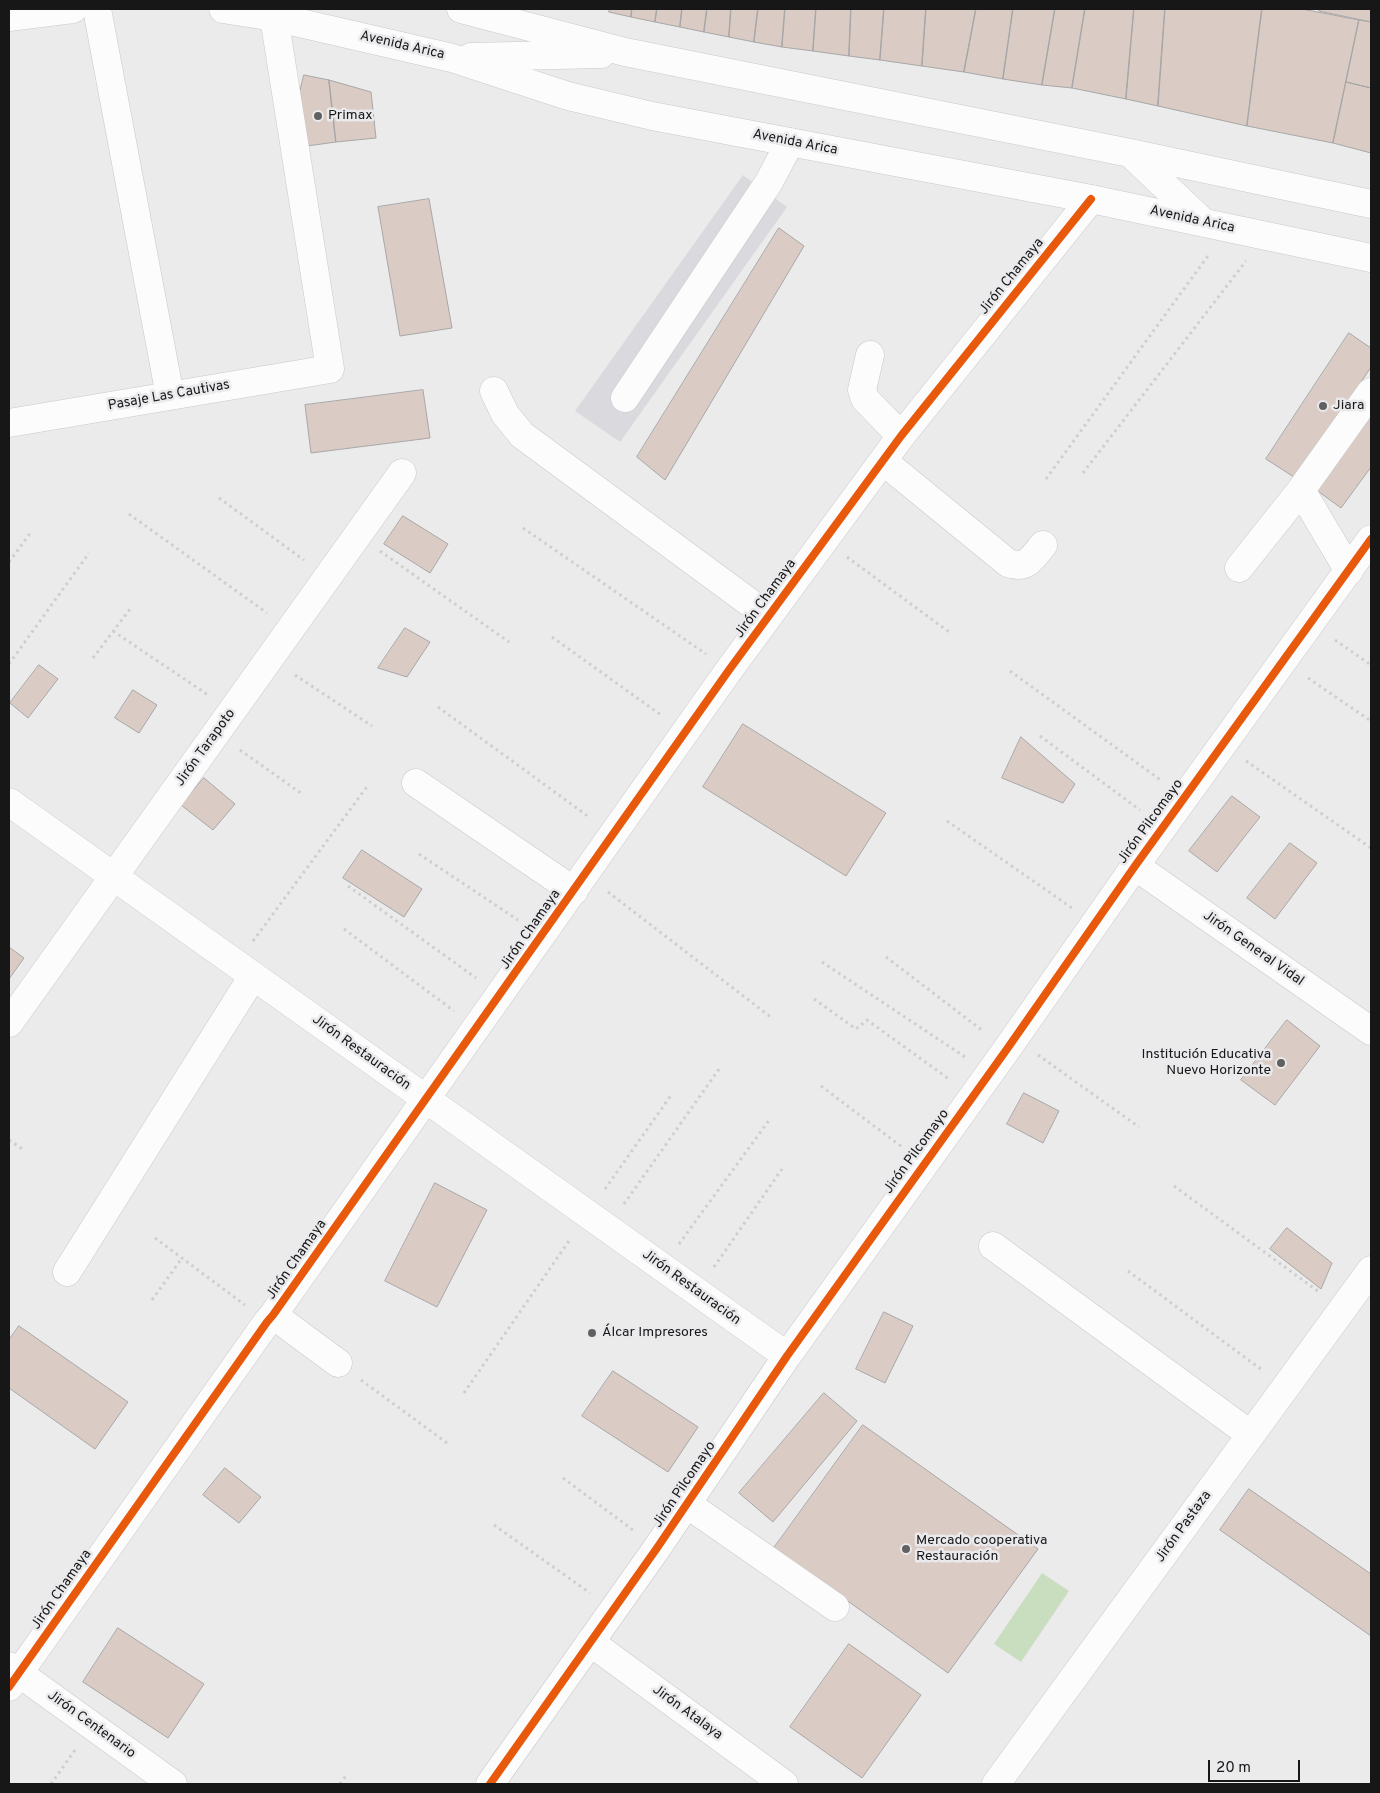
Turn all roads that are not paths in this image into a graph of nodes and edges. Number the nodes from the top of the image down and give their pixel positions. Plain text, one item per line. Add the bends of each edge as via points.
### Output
1 (73, 9) edge
2 (97, 9) edge
3 (223, 9) edge
4 (461, 9) edge
5 (503, 14) edge
6 (274, 17) junction
7 (9, 18) edge
8 (626, 52) junction
9 (452, 58) junction
10 (790, 142) junction
11 (1130, 153) junction
12 (1091, 199) junction
13 (1371, 204) edge
14 (1216, 225) junction
15 (1369, 261) edge
16 (870, 355) dead end
17 (494, 391) dead end
18 (1371, 392) edge
19 (170, 396) junction
20 (626, 398) dead end
21 (9, 423) edge
22 (901, 436) junction
23 (883, 461) junction
24 (402, 473) dead end
25 (1301, 490) junction
26 (1371, 540) edge
27 (1043, 545) dead end
28 (1239, 568) dead end
29 (1349, 571) junction
30 (768, 616) junction
31 (416, 783) dead end
32 (9, 802) edge
33 (1135, 866) junction
34 (114, 876) junction
35 (579, 883) junction
36 (245, 970) junction
37 (9, 1023) edge
38 (1371, 1031) edge
39 (425, 1099) junction
40 (993, 1246) dead end
41 (1371, 1270) edge
42 (67, 1272) dead end
43 (270, 1318) junction
44 (787, 1356) junction
45 (338, 1363) road end
46 (1251, 1435) junction
47 (687, 1504) junction
48 (835, 1608) dead end
49 (590, 1642) junction
50 (12, 1676) edge
51 (160, 1780) edge
52 (490, 1784) edge
53 (784, 1784) edge
54 (996, 1784) edge

1 - 7 street
2 - 19 street
3 - 6 street, Avenida Arica
4 - 5 street
5 - 8 street
6 - 9 street, Avenida Arica
6 - 19 street, Pasaje Las Cautivas via 330,369
8 - 9 street
8 - 11 street
9 - 10 street, Avenida Arica via 568,96 652,116
10 - 12 street, Avenida Arica
10 - 20 street via 769,182
11 - 13 street
11 - 14 street
12 - 14 street, Avenida Arica
12 - 22 street, Jirón Chamaya
14 - 15 street, Avenida Arica
16 - 22 street via 862,390 865,399
17 - 30 street via 505,414 522,436
18 - 25 street
19 - 21 street, Pasaje Las Cautivas
22 - 23 street, Jirón Chamaya
23 - 27 street via 1008,563 1028,564
23 - 30 street, Jirón Chamaya
24 - 34 street, Jirón Tarapoto
25 - 28 street
25 - 29 street
26 - 29 street, Jirón Pilcomayo
29 - 33 street, Jirón Pilcomayo
30 - 35 street, Jirón Chamaya
31 - 35 street
32 - 34 street, Jirón Restauración
33 - 38 street, Jirón General Vidal
33 - 44 street, Jirón Pilcomayo
34 - 36 street, Jirón Restauración
34 - 37 street, Jirón Tarapoto
35 - 39 street, Jirón Chamaya
36 - 39 street, Jirón Restauración
36 - 42 street
39 - 43 street, Jirón Chamaya
39 - 44 street, Jirón Restauración
40 - 46 street
41 - 46 street, Jirón Pastaza
43 - 45 street
43 - 50 street, Jirón Chamaya
44 - 47 street, Jirón Pilcomayo
46 - 54 street, Jirón Pastaza
47 - 48 street
47 - 49 street, Jirón Pilcomayo
49 - 52 street, Jirón Pilcomayo
49 - 53 street, Jirón Atalaya
50 - 51 street, Jirón Centenario via 93,1726

